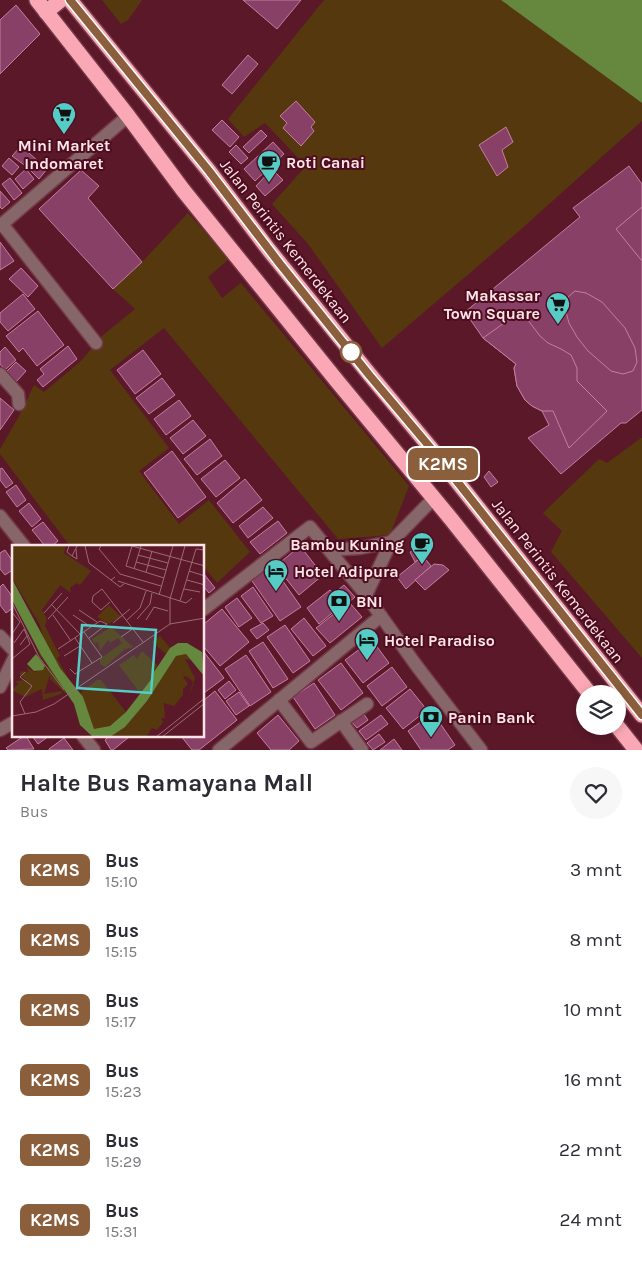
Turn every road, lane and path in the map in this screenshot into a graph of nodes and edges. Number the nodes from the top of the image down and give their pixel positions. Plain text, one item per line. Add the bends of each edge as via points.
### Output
1 (60, 0) edge
2 (70, 0) edge
3 (41, 6) edge
4 (128, 116) junction
5 (1, 225) edge
6 (96, 343) dead end
7 (0, 374) edge
8 (19, 404) dead end
9 (434, 498) junction
10 (0, 516) edge
11 (391, 542) junction
12 (23, 545) edge
13 (328, 550) junction
14 (366, 595) junction
15 (205, 608) edge
16 (382, 616) junction
17 (0, 636) edge
18 (12, 649) edge
19 (12, 662) edge
20 (583, 685) edge
21 (0, 687) edge
22 (279, 700) junction
23 (367, 704) dead end
24 (642, 715) edge
25 (341, 722) junction
26 (12, 723) edge
27 (0, 730) edge
28 (624, 735) edge
29 (85, 738) edge
30 (94, 750) edge
31 (219, 750) edge
32 (362, 750) edge
33 (481, 750) edge
34 (636, 750) edge

1 - 3 highway
2 - 24 highway, Jalan Perintis Kemerdekaan
3 - 4 highway
4 - 5 street
4 - 9 highway via 330,374
5 - 6 street
7 - 8 street via 18,394
9 - 11 street
9 - 20 highway
10 - 12 street
11 - 13 street
11 - 14 street
13 - 14 street
13 - 15 street via 310,527
14 - 16 street
16 - 22 street
16 - 33 street
17 - 18 street
19 - 21 street
22 - 25 street via 311,742
22 - 31 street
23 - 25 street
25 - 32 street
26 - 27 street
28 - 34 highway
29 - 30 street

